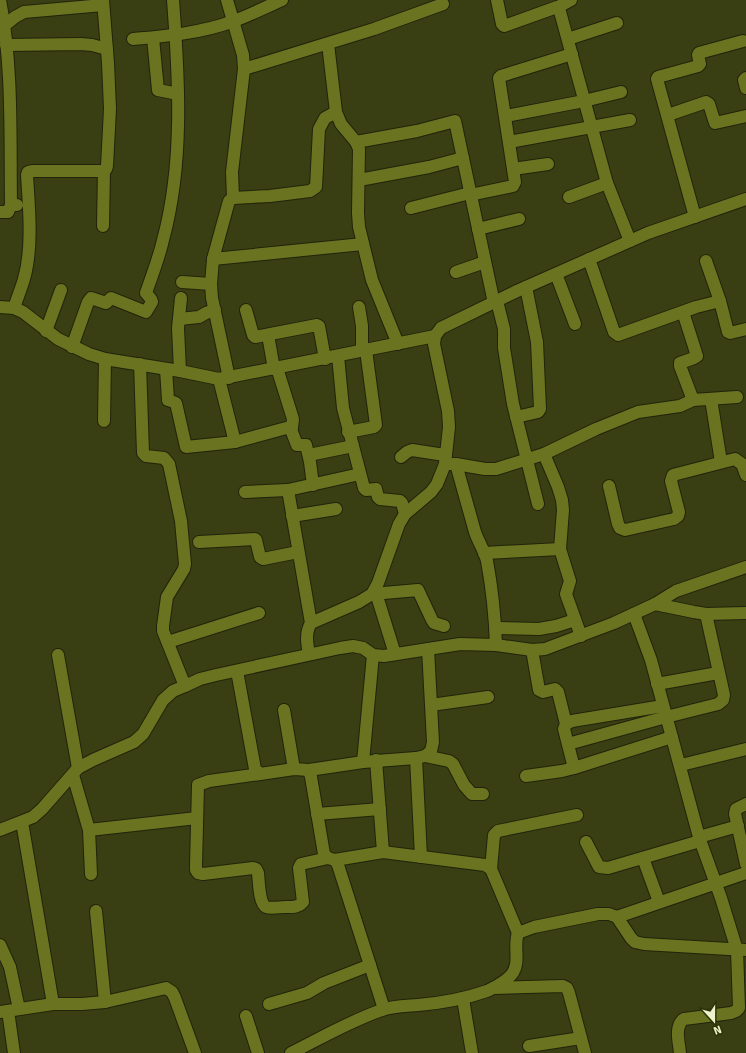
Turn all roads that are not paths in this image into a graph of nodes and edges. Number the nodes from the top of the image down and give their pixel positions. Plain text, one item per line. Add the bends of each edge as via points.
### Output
1 (0, 0) edge
2 (173, 0) edge
3 (228, 0) edge
4 (281, 0) edge
5 (497, 0) edge
6 (571, 0) edge
7 (103, 2) edge
8 (443, 4) dead end
9 (558, 7) junction
10 (234, 21) junction
11 (617, 24) dead end
12 (3, 28) edge
13 (176, 36) junction
14 (153, 38) junction
15 (133, 39) dead end
16 (568, 39) junction
17 (743, 41) dead end
18 (328, 44) junction
19 (6, 45) junction
20 (107, 49) junction
21 (572, 54) junction
22 (244, 69) junction
23 (746, 78) edge
24 (746, 88) edge
25 (621, 92) dead end
26 (178, 94) junction
27 (5, 99) edge
28 (584, 101) junction
29 (336, 112) junction
30 (668, 115) junction
31 (506, 116) junction
32 (746, 116) edge
33 (630, 120) dead end
34 (591, 127) junction
35 (356, 142) junction
36 (509, 142) junction
37 (463, 158) junction
38 (548, 164) dead end
39 (513, 169) junction
40 (104, 170) junction
41 (359, 180) junction
42 (607, 183) junction
43 (470, 194) junction
44 (569, 197) dead end
45 (233, 198) junction
46 (745, 202) edge
47 (11, 205) junction
48 (29, 206) junction
49 (411, 208) dead end
50 (0, 212) edge
51 (695, 217) junction
52 (518, 219) dead end
53 (103, 226) dead end
54 (478, 229) junction
55 (630, 241) junction
56 (363, 244) junction
57 (213, 259) junction
58 (589, 259) junction
59 (706, 261) dead end
60 (485, 262) junction
61 (456, 272) dead end
62 (556, 274) junction
63 (182, 282) dead end
64 (211, 284) junction
65 (526, 287) junction
66 (61, 290) dead end
67 (181, 298) dead end
68 (720, 301) junction
69 (495, 302) junction
70 (0, 307) edge
71 (359, 307) dead end
72 (14, 308) junction
73 (215, 310) junction
74 (246, 310) dead end
75 (683, 312) junction
76 (179, 319) junction
77 (575, 324) dead end
78 (746, 329) edge
79 (46, 331) junction
80 (268, 335) junction
81 (435, 336) junction
82 (398, 344) junction
83 (72, 347) junction
84 (364, 351) junction
85 (338, 356) junction
86 (105, 359) junction
87 (325, 359) junction
88 (140, 364) junction
89 (166, 368) junction
90 (275, 369) junction
91 (180, 371) junction
92 (224, 379) junction
93 (737, 397) dead end
94 (711, 399) junction
95 (693, 400) junction
96 (516, 417) junction
97 (104, 421) dead end
98 (292, 428) junction
99 (348, 432) junction
100 (234, 442) junction
101 (353, 446) junction
102 (544, 454) junction
103 (309, 455) junction
104 (401, 457) dead end
105 (527, 460) junction
106 (449, 461) junction
107 (721, 462) junction
108 (360, 474) junction
109 (746, 475) edge
110 (313, 485) junction
111 (609, 486) dead end
112 (288, 490) junction
113 (245, 492) dead end
114 (538, 504) dead end
115 (336, 509) dead end
116 (405, 514) junction
117 (292, 516) junction
118 (199, 542) dead end
119 (560, 548) junction
120 (298, 552) junction
121 (484, 552) junction
122 (746, 567) edge
123 (374, 593) junction
124 (655, 604) junction
125 (259, 613) dead end
126 (746, 613) edge
127 (634, 614) junction
128 (706, 614) junction
129 (575, 620) junction
130 (311, 623) junction
131 (444, 626) dead end
132 (495, 628) junction
133 (581, 636) junction
134 (168, 642) junction
135 (496, 645) junction
136 (428, 649) junction
137 (532, 650) junction
138 (308, 654) junction
139 (395, 654) junction
140 (58, 655) dead end
141 (373, 655) junction
142 (237, 671) junction
143 (718, 673) junction
144 (657, 684) junction
145 (185, 686) junction
146 (488, 697) dead end
147 (431, 705) junction
148 (284, 710) dead end
149 (665, 711) junction
150 (566, 724) junction
151 (672, 736) junction
152 (568, 744) junction
153 (746, 749) edge
154 (420, 757) junction
155 (376, 760) junction
156 (363, 762) junction
157 (681, 766) junction
158 (574, 768) junction
159 (294, 769) junction
160 (309, 770) junction
161 (76, 772) junction
162 (260, 774) junction
163 (526, 776) dead end
164 (483, 794) dead end
165 (746, 804) edge
166 (380, 809) junction
167 (317, 814) junction
168 (577, 815) dead end
169 (197, 818) junction
170 (22, 822) junction
171 (738, 826) junction
172 (0, 830) edge
173 (89, 830) junction
174 (700, 839) junction
175 (586, 842) dead end
176 (383, 852) junction
177 (421, 857) junction
178 (643, 858) junction
179 (332, 859) junction
180 (746, 864) edge
181 (491, 869) junction
182 (746, 873) edge
183 (91, 874) dead end
184 (716, 884) junction
185 (659, 902) junction
186 (96, 912) dead end
187 (617, 918) junction
188 (518, 933) junction
189 (0, 945) edge
190 (742, 950) edge
191 (370, 965) junction
192 (493, 988) junction
193 (463, 999) junction
194 (105, 1002) junction
195 (53, 1004) junction
196 (270, 1004) dead end
197 (384, 1009) junction
198 (9, 1010) edge
199 (246, 1016) dead end
200 (581, 1038) junction
201 (529, 1046) dead end
202 (14, 1053) edge
203 (195, 1053) edge
204 (258, 1053) edge
205 (291, 1053) edge
206 (472, 1053) edge
207 (585, 1053) edge
208 (680, 1053) edge

1 - 12 street
2 - 13 street
3 - 10 street
4 - 10 street
5 - 9 street via 504,26
6 - 9 street
7 - 12 street via 24,12
7 - 20 street
8 - 18 street
9 - 16 street
10 - 13 street
10 - 22 street
11 - 16 street
12 - 19 street
13 - 14 street
13 - 26 street
14 - 15 street
14 - 26 street via 158,90
16 - 21 street
17 - 30 street via 700,53 698,66 657,78
18 - 22 street
18 - 29 street
19 - 20 street via 81,44
19 - 27 street
20 - 40 street via 110,109 107,166
21 - 28 street
21 - 31 street via 502,76 499,81
22 - 45 street via 232,172
23 - 24 street
25 - 28 street
26 - 83 street via 177,151 172,197 163,240 146,293 152,302 146,312 111,298 106,302 91,298
27 - 47 street
28 - 31 street
28 - 34 street
29 - 35 street via 341,124
29 - 45 street via 325,118 319,129 315,189 270,196
30 - 32 street via 706,102 715,123
30 - 51 street
31 - 36 street
33 - 34 street
34 - 36 street
34 - 42 street
35 - 37 street via 455,121
35 - 41 street via 359,149
36 - 39 street
37 - 41 street
37 - 43 street
38 - 39 street
39 - 43 street via 513,186
40 - 48 street via 30,171 27,175
40 - 53 street
41 - 56 street via 358,214
42 - 44 street
42 - 55 street
43 - 49 street
43 - 54 street
45 - 57 street via 229,201
46 - 51 street
47 - 48 street
47 - 50 street via 8,212
48 - 72 street via 27,263
51 - 55 street
52 - 54 street
54 - 60 street
55 - 58 street
56 - 57 street
56 - 82 street via 376,291
57 - 64 street
58 - 62 street
58 - 75 street via 614,332 618,335
59 - 68 street
60 - 61 street
60 - 69 street
62 - 65 street
62 - 77 street
63 - 64 street
64 - 73 street
65 - 69 street
65 - 96 street via 537,342 540,410
66 - 79 street
67 - 76 street
68 - 75 street
68 - 78 street via 728,332
69 - 81 street via 441,328
69 - 96 street via 504,329 504,348
70 - 72 street
71 - 84 street
72 - 79 street via 23,312
73 - 76 street via 199,317
73 - 92 street
74 - 80 street via 254,336
75 - 95 street via 696,356 680,363 680,366
76 - 91 street
79 - 83 street
80 - 87 street via 317,325 320,328
80 - 90 street
81 - 82 street
81 - 106 street via 434,344 448,411
82 - 84 street
83 - 86 street
84 - 85 street
84 - 99 street via 376,425
85 - 87 street
85 - 99 street
86 - 88 street
86 - 97 street
87 - 90 street
88 - 89 street
88 - 134 street via 143,453 146,456 164,458 169,464 181,521 185,564 167,597 163,631
89 - 91 street
89 - 100 street via 168,400 176,403 186,447
90 - 92 street
90 - 98 street via 293,419
91 - 92 street
92 - 100 street
93 - 94 street
94 - 95 street
94 - 107 street
95 - 102 street via 680,406 630,414
96 - 105 street
98 - 100 street
98 - 103 street via 296,444 306,445
99 - 101 street
101 - 103 street
101 - 108 street
102 - 105 street
102 - 119 street via 562,500
103 - 110 street
104 - 106 street via 412,450
105 - 106 street via 496,469
105 - 114 street
106 - 116 street via 437,484
106 - 121 street via 478,542
107 - 109 street via 735,459 739,461
107 - 111 street via 673,475 671,481 679,512 674,519 625,530 618,524
108 - 110 street
108 - 116 street via 364,489 376,489 380,499 401,502
110 - 112 street
112 - 113 street
112 - 117 street
115 - 117 street
116 - 123 street
117 - 120 street
118 - 120 street via 254,539 262,559
119 - 121 street
119 - 129 street via 570,581 566,594
120 - 130 street
121 - 132 street
122 - 124 street via 676,592
123 - 130 street
123 - 131 street via 418,590 434,623
123 - 139 street
124 - 127 street
124 - 128 street
125 - 134 street
126 - 128 street
127 - 133 street
127 - 144 street via 648,650
128 - 143 street
129 - 132 street via 539,629
129 - 133 street
130 - 138 street via 307,635
132 - 135 street
133 - 137 street via 545,649
134 - 145 street
135 - 136 street via 460,644
135 - 137 street
136 - 139 street
136 - 147 street
137 - 150 street via 540,690 543,692 555,688
138 - 141 street via 353,646 363,648
138 - 142 street
139 - 141 street
140 - 161 street
141 - 156 street
142 - 145 street via 200,679
142 - 162 street via 253,761 255,769
143 - 144 street
143 - 149 street via 724,695 718,704
144 - 149 street
145 - 161 street via 173,691 163,700 143,734 134,742
146 - 147 street
147 - 154 street via 433,742 431,751
148 - 159 street
149 - 150 street via 572,721
149 - 151 street
149 - 152 street
150 - 152 street via 564,729
151 - 157 street
151 - 158 street
152 - 158 street
153 - 157 street
154 - 155 street
154 - 164 street via 449,761 472,794
154 - 177 street
155 - 156 street
155 - 166 street
156 - 160 street
157 - 174 street
158 - 163 street
159 - 160 street
159 - 162 street
160 - 167 street
161 - 170 street via 42,809
161 - 173 street
162 - 169 street via 209,781 198,785
165 - 171 street via 736,809
166 - 167 street
166 - 176 street
167 - 179 street via 324,854
168 - 181 street via 498,831 494,835
169 - 173 street
169 - 179 street via 198,873 256,869 261,899 270,908 300,905 303,898 299,868 307,862
170 - 172 street
170 - 195 street
171 - 174 street
171 - 180 street
173 - 183 street
174 - 178 street
174 - 184 street
175 - 178 street via 599,867 608,868
176 - 177 street
176 - 179 street
177 - 181 street via 485,865
178 - 185 street
179 - 191 street
181 - 188 street
182 - 184 street
184 - 185 street
184 - 190 street
185 - 187 street
186 - 194 street
187 - 188 street via 609,914 598,914 534,927
187 - 190 street via 635,942
188 - 192 street via 515,940 516,965 512,974
189 - 198 street via 10,967
190 - 208 street via 739,1008 731,1013 684,1019 680,1022
191 - 196 street via 324,982 308,993
191 - 197 street
192 - 193 street
192 - 200 street via 567,988
193 - 197 street
193 - 206 street
194 - 195 street
194 - 203 street via 166,988 175,998
195 - 198 street
197 - 205 street via 351,1022
198 - 202 street
199 - 204 street
200 - 201 street
200 - 207 street

